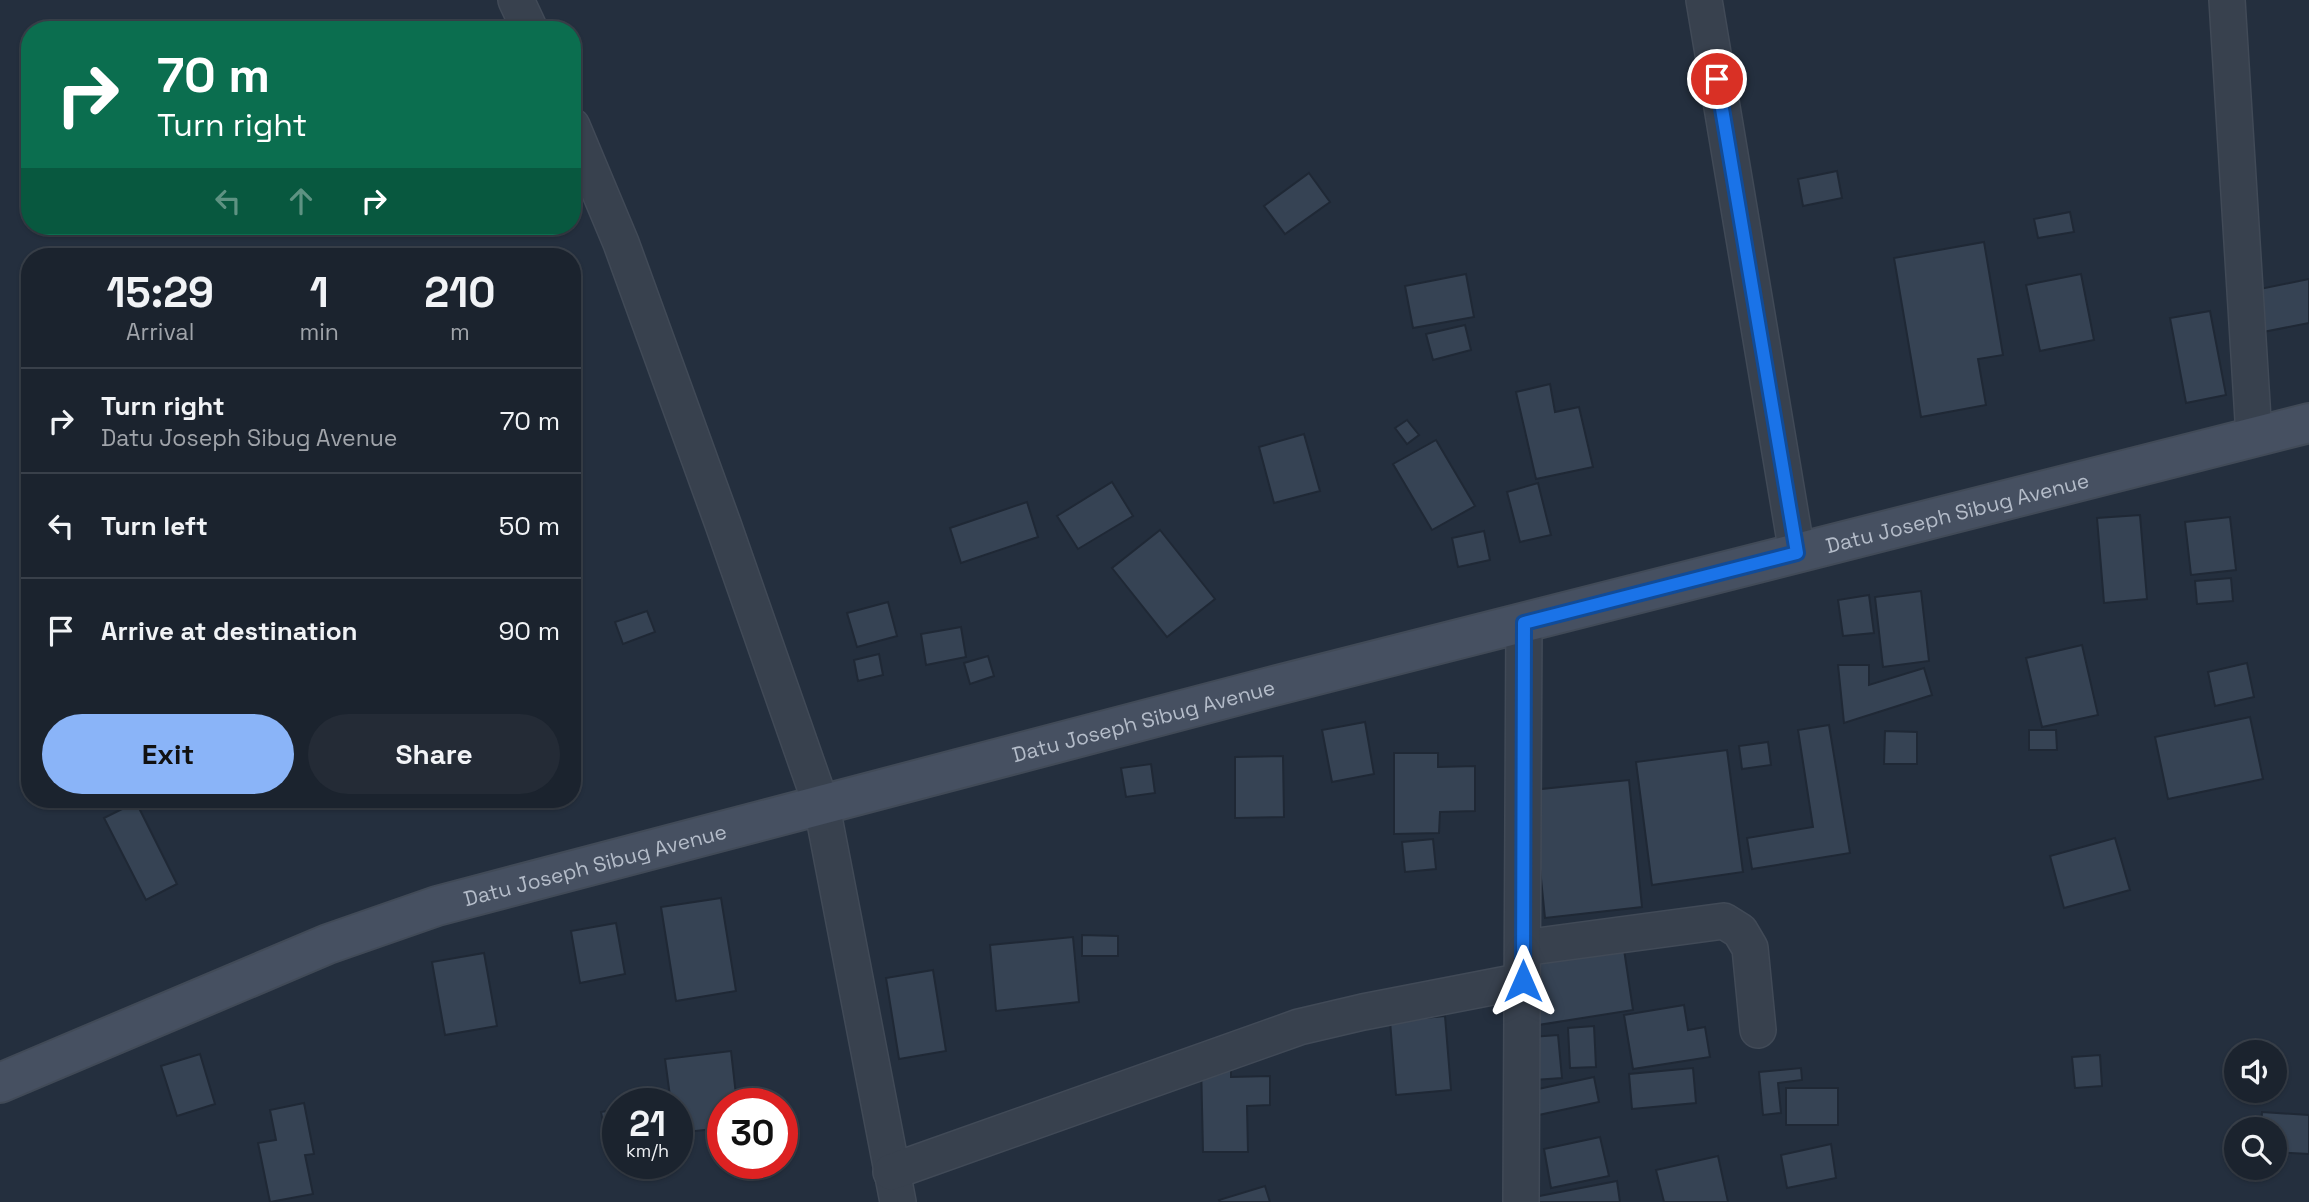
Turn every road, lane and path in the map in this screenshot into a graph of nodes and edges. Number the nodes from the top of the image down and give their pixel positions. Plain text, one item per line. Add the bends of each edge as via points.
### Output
1 (516, 0) edge
2 (1704, 0) edge
3 (2227, 0) edge
4 (526, 21) edge
5 (581, 148) edge
6 (2309, 423) edge
7 (2254, 436) junction
8 (1797, 553) junction
9 (1524, 623) junction
10 (822, 807) junction
11 (1523, 964) junction
12 (1758, 1030) dead end
13 (0, 1083) edge
14 (895, 1187) edge
15 (1521, 1202) edge

1 - 4 street
2 - 8 street
3 - 7 street
5 - 10 street via 626,256
6 - 7 main road, Datu Joseph Sibug Avenue
7 - 8 main road, Datu Joseph Sibug Avenue
8 - 9 main road, Datu Joseph Sibug Avenue
9 - 10 main road, Datu Joseph Sibug Avenue
9 - 11 street
10 - 13 main road, Datu Joseph Sibug Avenue via 437,906 328,944
10 - 14 street
11 - 12 street via 1724,921 1740,931 1750,948
11 - 14 street via 1299,1027
11 - 15 street

